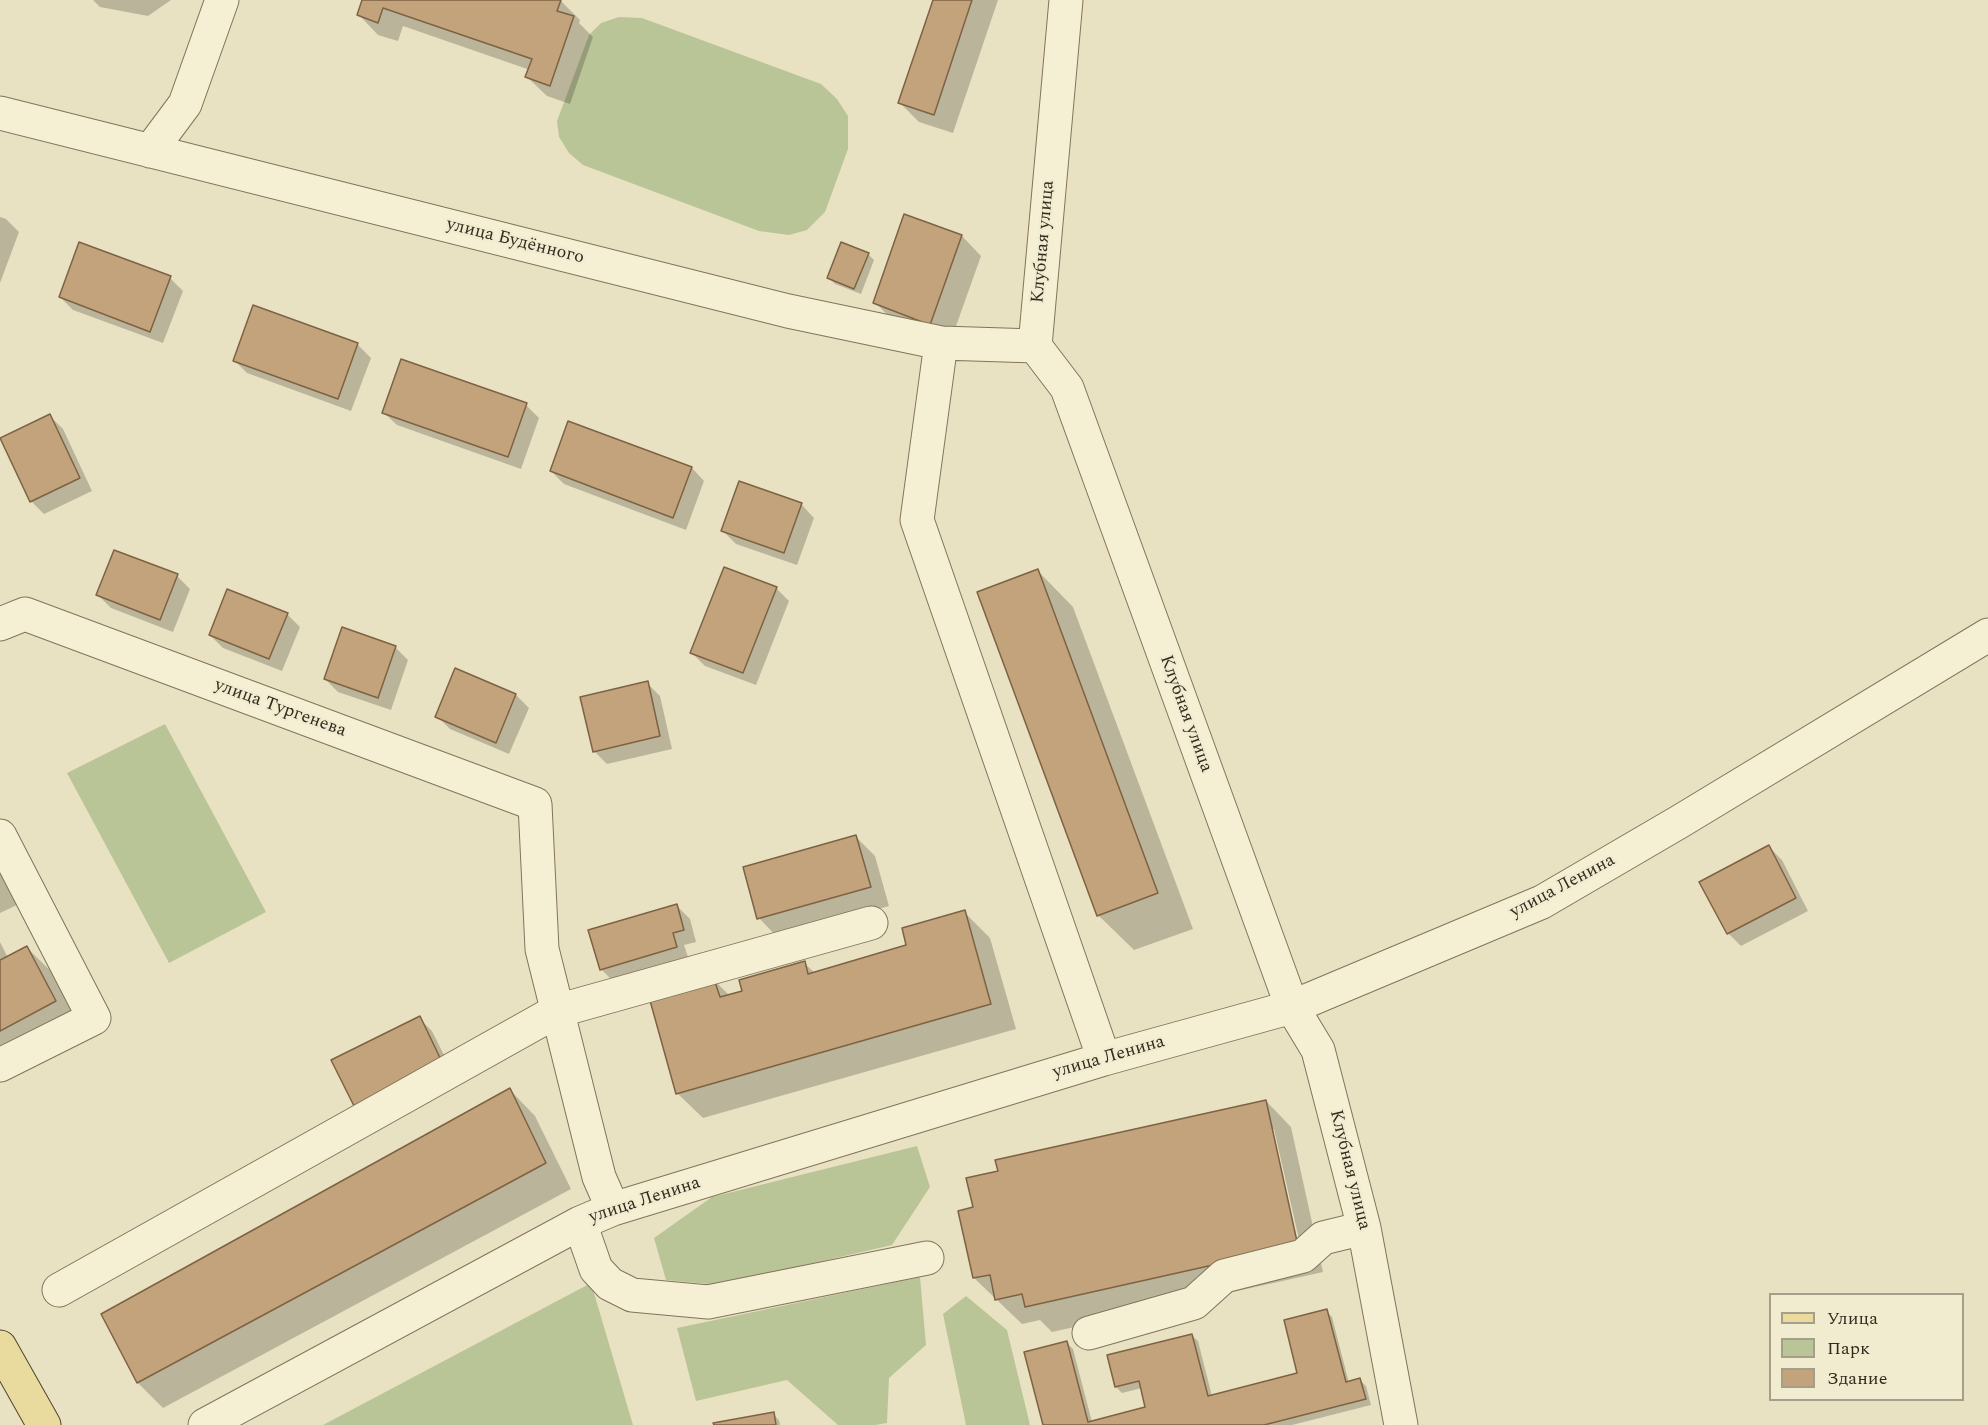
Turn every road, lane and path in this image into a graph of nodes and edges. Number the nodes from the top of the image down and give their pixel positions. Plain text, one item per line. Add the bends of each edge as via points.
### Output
1 (222, 0) edge
2 (1066, 0) edge
3 (0, 113) edge
4 (150, 151) junction
5 (940, 343) junction
6 (1035, 346) junction
7 (13, 619) edge
8 (1988, 635) edge
9 (0, 836) edge
10 (871, 922) dead end
11 (1292, 1006) junction
12 (557, 1011) junction
13 (1104, 1059) junction
14 (0, 1065) edge
15 (613, 1209) junction
16 (580, 1222) junction
17 (1364, 1228) junction
18 (927, 1258) dead end
19 (59, 1290) dead end
20 (1089, 1333) dead end
21 (0, 1347) edge
22 (1397, 1424) edge
23 (44, 1425) edge
24 (205, 1425) edge

1 - 4 street via 185,104
2 - 6 street, Клубная улица
3 - 4 street, улица Будённого
4 - 5 street, улица Будённого via 788,311
5 - 6 street, улица Будённого
5 - 13 street via 917,520
6 - 11 street, Клубная улица via 1067,388
7 - 12 street, улица Тургенева via 535,804 542,949
8 - 11 street, улица Ленина via 1542,902
9 - 14 street via 94,1018
10 - 12 street
11 - 13 street, улица Ленина
11 - 17 street, Клубная улица via 1318,1050
12 - 15 street via 599,1177
12 - 19 street
13 - 15 street, улица Ленина
15 - 16 street, улица Ленина
16 - 18 street via 596,1269 610,1284 632,1294 708,1302
16 - 24 street, улица Ленина
17 - 20 street via 1323,1238 1303,1256 1224,1276 1194,1303
17 - 22 street, Клубная улица
21 - 23 main road

